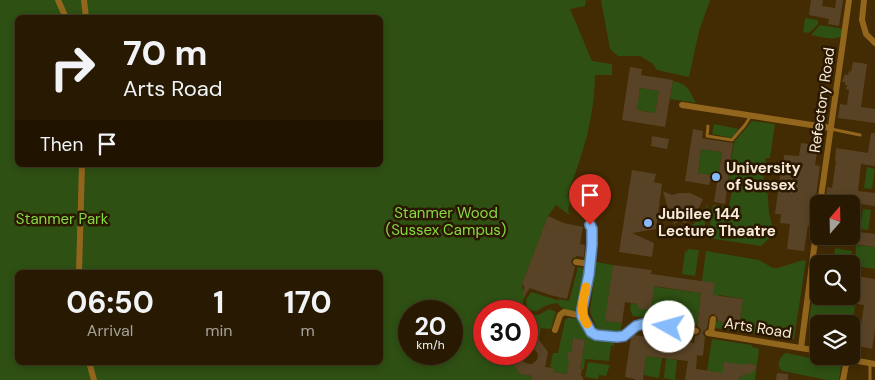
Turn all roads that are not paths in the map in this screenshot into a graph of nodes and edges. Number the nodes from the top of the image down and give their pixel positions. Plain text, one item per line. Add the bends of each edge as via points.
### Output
1 (58, 0) edge
2 (84, 0) edge
3 (849, 0) edge
4 (864, 0) edge
5 (65, 15) edge
6 (86, 15) edge
7 (875, 43) edge
8 (682, 105) dead end
9 (750, 116) junction
10 (708, 126) dead end
11 (831, 128) junction
12 (860, 135) dead end
13 (82, 167) edge
14 (821, 195) edge
15 (590, 225) dead end
16 (814, 245) edge
17 (576, 262) dead end
18 (590, 264) junction
19 (79, 270) edge
20 (582, 316) junction
21 (713, 319) dead end
22 (555, 330) dead end
23 (696, 331) dead end
24 (801, 348) junction
25 (810, 350) edge
26 (860, 361) edge
27 (873, 364) edge
28 (90, 365) edge
29 (844, 365) edge
30 (94, 380) edge
31 (843, 380) edge
32 (870, 380) edge

1 - 5 street
2 - 6 street
3 - 11 street, Refectory Road
4 - 7 street via 862,20 866,34
8 - 9 street
9 - 10 lane via 732,140 706,136
9 - 11 street
11 - 12 lane
11 - 14 street, Refectory Road
13 - 19 street
15 - 18 street
16 - 24 street
17 - 18 street
18 - 20 street
20 - 22 street via 564,312
20 - 23 street via 596,335 621,337 646,324
21 - 24 street, Arts Road via 709,333
24 - 25 street, Arts Road
26 - 27 street
27 - 32 lane
28 - 30 street
29 - 31 street

